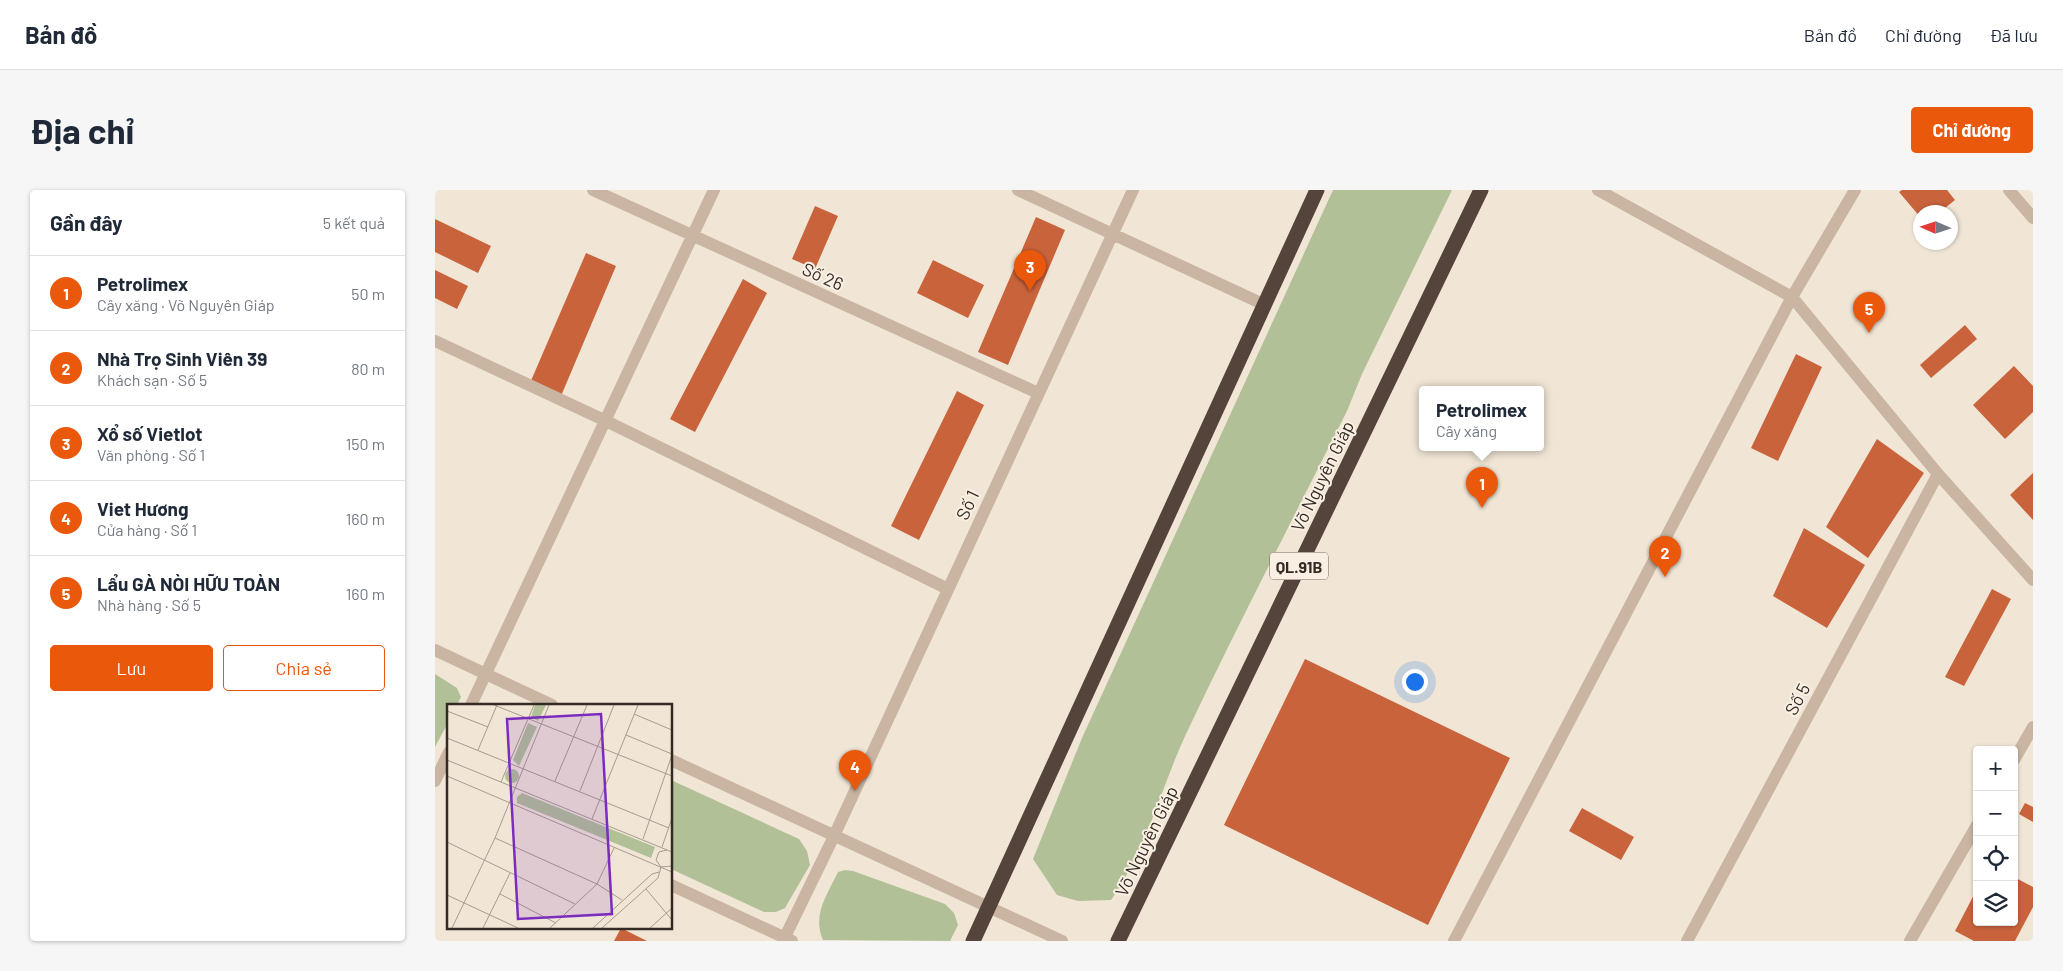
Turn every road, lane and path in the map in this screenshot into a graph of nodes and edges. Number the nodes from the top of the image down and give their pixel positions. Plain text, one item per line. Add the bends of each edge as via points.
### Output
1 (593, 190) edge
2 (714, 190) edge
3 (1018, 190) edge
4 (1133, 190) edge
5 (1317, 190) edge
6 (1481, 190) edge
7 (1598, 190) edge
8 (1855, 190) edge
9 (2009, 190) edge
10 (2033, 218) edge
11 (1111, 234) junction
12 (692, 235) junction
13 (1792, 297) junction
14 (1265, 305) junction
15 (435, 341) edge
16 (1038, 393) junction
17 (604, 420) junction
18 (1938, 474) junction
19 (2033, 580) edge
20 (947, 589) junction
21 (435, 650) edge
22 (485, 674) junction
23 (471, 704) edge
24 (550, 704) edge
25 (2033, 727) edge
26 (2018, 753) edge
27 (447, 757) edge
28 (673, 761) edge
29 (439, 778) edge
30 (1973, 832) edge
31 (834, 836) junction
32 (673, 886) edge
33 (989, 907) junction
34 (786, 940) edge
35 (973, 941) edge
36 (1062, 941) edge
37 (1118, 941) edge
38 (1454, 941) edge
39 (1687, 941) edge
40 (1910, 941) edge

1 - 12 street, Số 26
2 - 12 street
3 - 11 street
4 - 11 street, Số 1
5 - 14 highway
6 - 37 highway, Võ Nguyên Giáp / QL.91B
7 - 13 street
8 - 13 street
9 - 10 street
11 - 14 street
11 - 16 street, Số 1
12 - 16 street, Số 26
12 - 17 street
13 - 18 street
13 - 38 street
14 - 33 highway
15 - 17 street
16 - 20 street, Số 1
17 - 20 street
17 - 22 street
18 - 19 street
18 - 39 street, Số 5
20 - 31 street, Số 1
21 - 22 street
22 - 23 street
22 - 24 street
25 - 26 street
27 - 29 street
28 - 31 street
30 - 40 street
31 - 33 street
31 - 34 street, Số 1
32 - 34 street
33 - 35 highway
33 - 36 street

